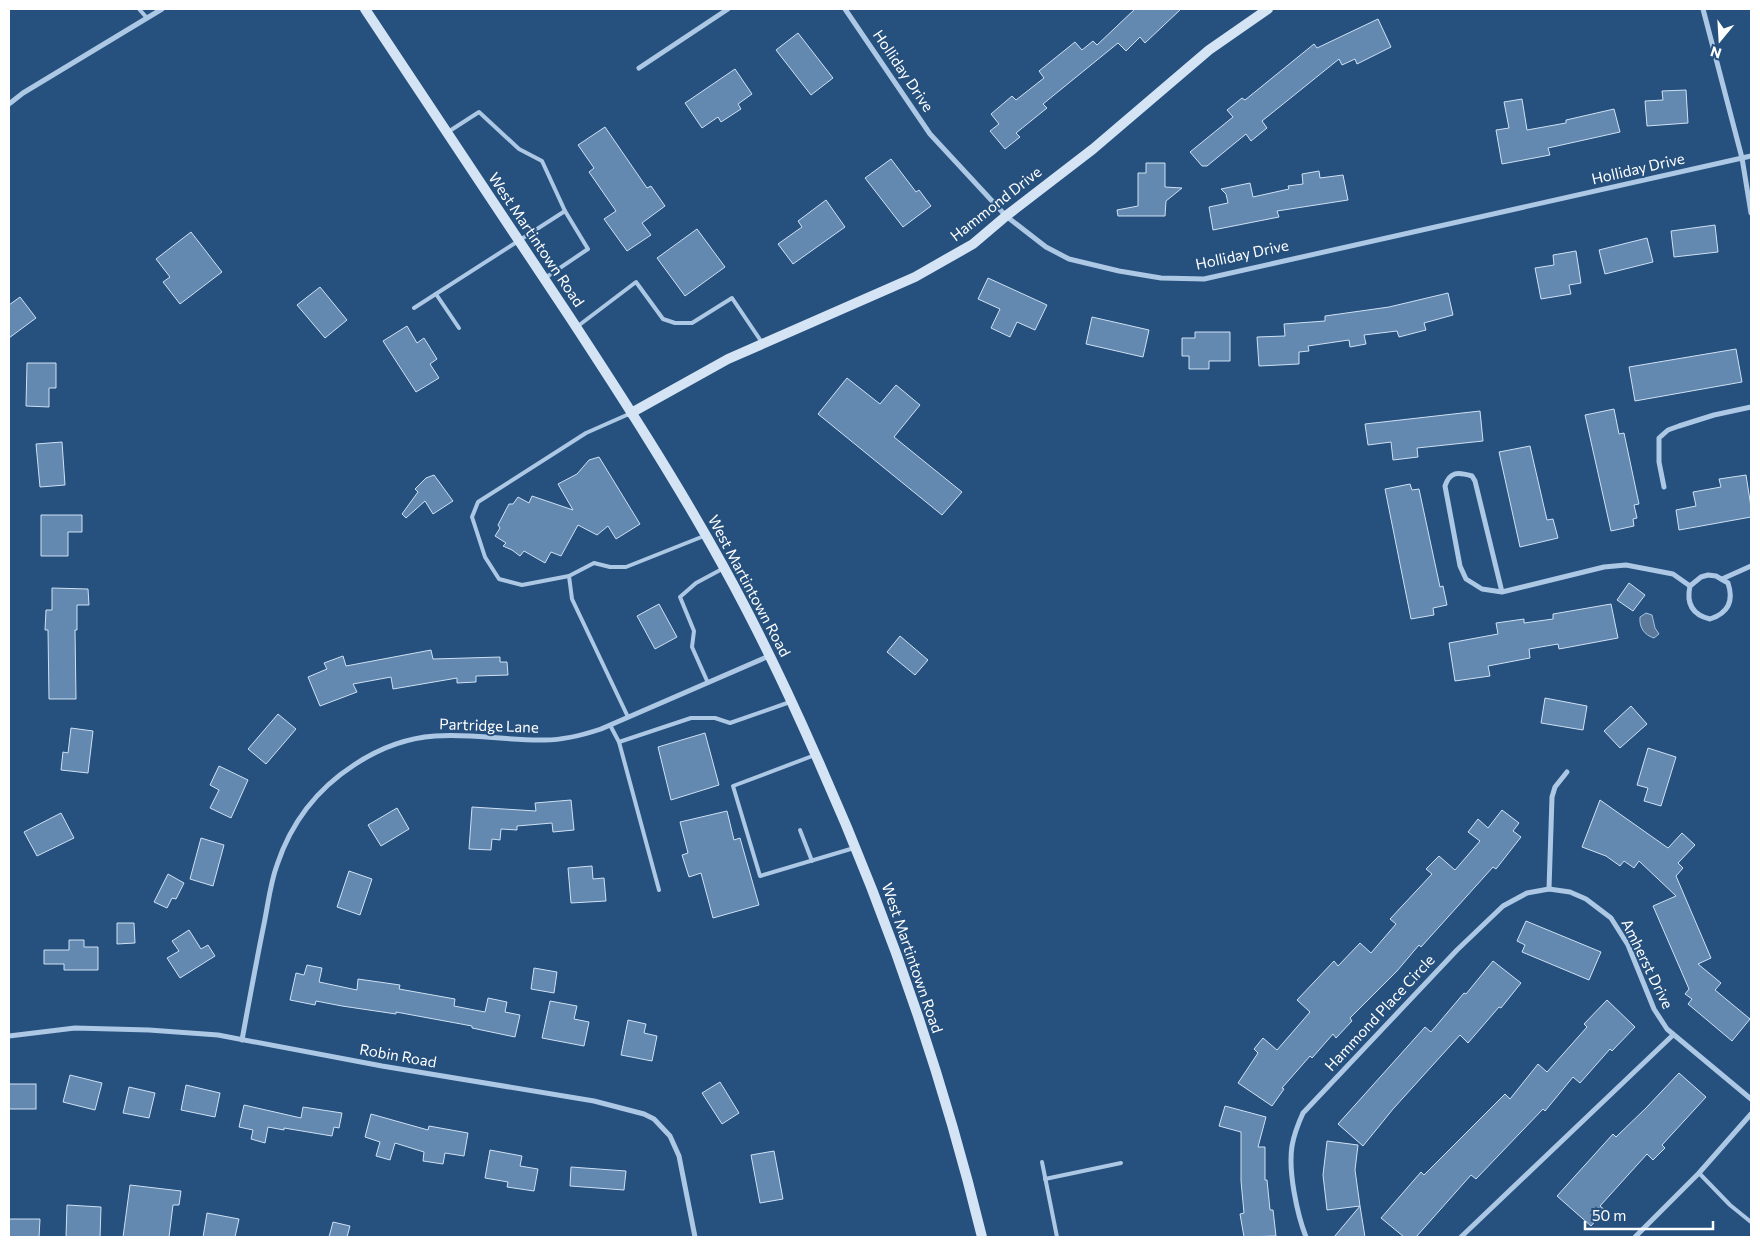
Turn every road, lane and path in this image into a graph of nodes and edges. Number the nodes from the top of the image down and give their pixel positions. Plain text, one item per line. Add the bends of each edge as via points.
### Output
1 (139, 9) edge
2 (162, 9) edge
3 (364, 9) edge
4 (728, 9) edge
5 (845, 9) edge
6 (1268, 9) edge
7 (1703, 9) edge
8 (146, 18) junction
9 (639, 68) dead end
10 (9, 104) edge
11 (447, 132) junction
12 (1751, 156) edge
13 (1742, 158) junction
14 (565, 211) junction
15 (1751, 213) edge
16 (1006, 216) junction
17 (519, 240) junction
18 (544, 278) junction
19 (436, 294) junction
20 (414, 308) dead end
21 (459, 328) dead end
22 (576, 328) junction
23 (763, 344) junction
24 (1751, 408) edge
25 (631, 413) junction
26 (1664, 487) dead end
27 (706, 535) junction
28 (1751, 566) edge
29 (724, 567) junction
30 (569, 576) junction
31 (1722, 579) junction
32 (1690, 586) junction
33 (1502, 592) junction
34 (770, 655) junction
35 (708, 683) junction
36 (792, 701) junction
37 (628, 717) junction
38 (610, 725) junction
39 (618, 742) junction
40 (816, 755) junction
41 (1567, 772) dead end
42 (800, 830) dead end
43 (856, 847) junction
44 (812, 861) junction
45 (1549, 889) junction
46 (659, 890) dead end
47 (1588, 900) joint
48 (9, 1036) edge
49 (1674, 1036) junction
50 (242, 1040) junction
51 (1751, 1099) edge
52 (1751, 1114) edge
53 (1042, 1162) dead end
54 (1121, 1163) dead end
55 (1699, 1173) junction
56 (1045, 1179) junction
57 (1751, 1222) edge
58 (695, 1237) edge
59 (982, 1237) edge
60 (1057, 1237) edge
61 (1306, 1237) edge
62 (1461, 1237) edge
63 (1635, 1237) edge

1 - 8 lane
2 - 8 street
3 - 11 main road, West Martintown Road
4 - 9 street
5 - 16 street, Holliday Drive via 930,134
6 - 16 main road, Hammond Drive via 1209,50
7 - 13 street
8 - 10 street
11 - 14 lane via 479,112 518,149 542,161
11 - 17 main road, West Martintown Road
12 - 13 street, Holliday Drive
13 - 15 street
13 - 16 street, Holliday Drive via 1204,279 1140,275 1069,259 1046,248
14 - 17 lane
14 - 18 lane via 588,248
16 - 23 main road, Hammond Drive via 973,244 930,269
17 - 18 main road, West Martintown Road
17 - 19 lane
18 - 22 main road, West Martintown Road
19 - 20 lane
19 - 21 lane
22 - 23 lane via 636,282 663,319 675,323 692,323 732,298
22 - 25 main road, West Martintown Road
23 - 25 main road, Hammond Drive via 728,359
24 - 26 street via 1679,426 1659,438
25 - 27 main road, West Martintown Road
25 - 30 lane via 586,433 478,502 472,517 485,557 499,578 522,585
27 - 29 main road, West Martintown Road
27 - 30 lane via 626,567 610,568 594,563
28 - 31 street
29 - 34 main road, West Martintown Road
29 - 35 lane via 696,583 680,597 694,632 692,647
30 - 37 lane via 572,599
31 - 32 street via 1708,575
31 - 32 street via 1728,583 1729,606 1710,619 1696,614 1691,607 1688,600
32 - 33 street via 1673,574 1626,565 1604,567
33 - 33 street via 1473,584 1466,579 1460,566 1445,486 1452,474 1472,476
34 - 35 street, Partridge Lane
34 - 36 main road, West Martintown Road
35 - 37 street, Partridge Lane
36 - 39 lane via 730,723 715,718 691,718
36 - 40 main road, West Martintown Road
37 - 38 street, Partridge Lane
38 - 39 lane
38 - 50 street, Partridge Lane via 582,735 545,740 456,736 414,739 363,759 344,771 298,819 276,866
39 - 46 lane
40 - 43 main road, West Martintown Road
40 - 44 lane via 733,786 760,876
41 - 45 street via 1555,787 1552,797
42 - 44 lane
43 - 44 lane
43 - 59 main road, West Martintown Road via 916,1011 973,1197
45 - 47 street, Hammond Place Circle via 1570,892
45 - 61 street, Hammond Place Circle via 1527,893 1502,906 1303,1113 1292,1147 1293,1190
47 - 49 street, Amherst Drive via 1611,918 1620,931 1654,1010
48 - 50 street, Robin Road via 75,1028 149,1030
49 - 51 street, Amherst Drive
49 - 62 street
50 - 58 street, Robin Road via 594,1101 644,1114 662,1127 675,1145
52 - 55 street
53 - 56 lane
54 - 56 lane
55 - 57 lane
55 - 63 street
56 - 60 lane

